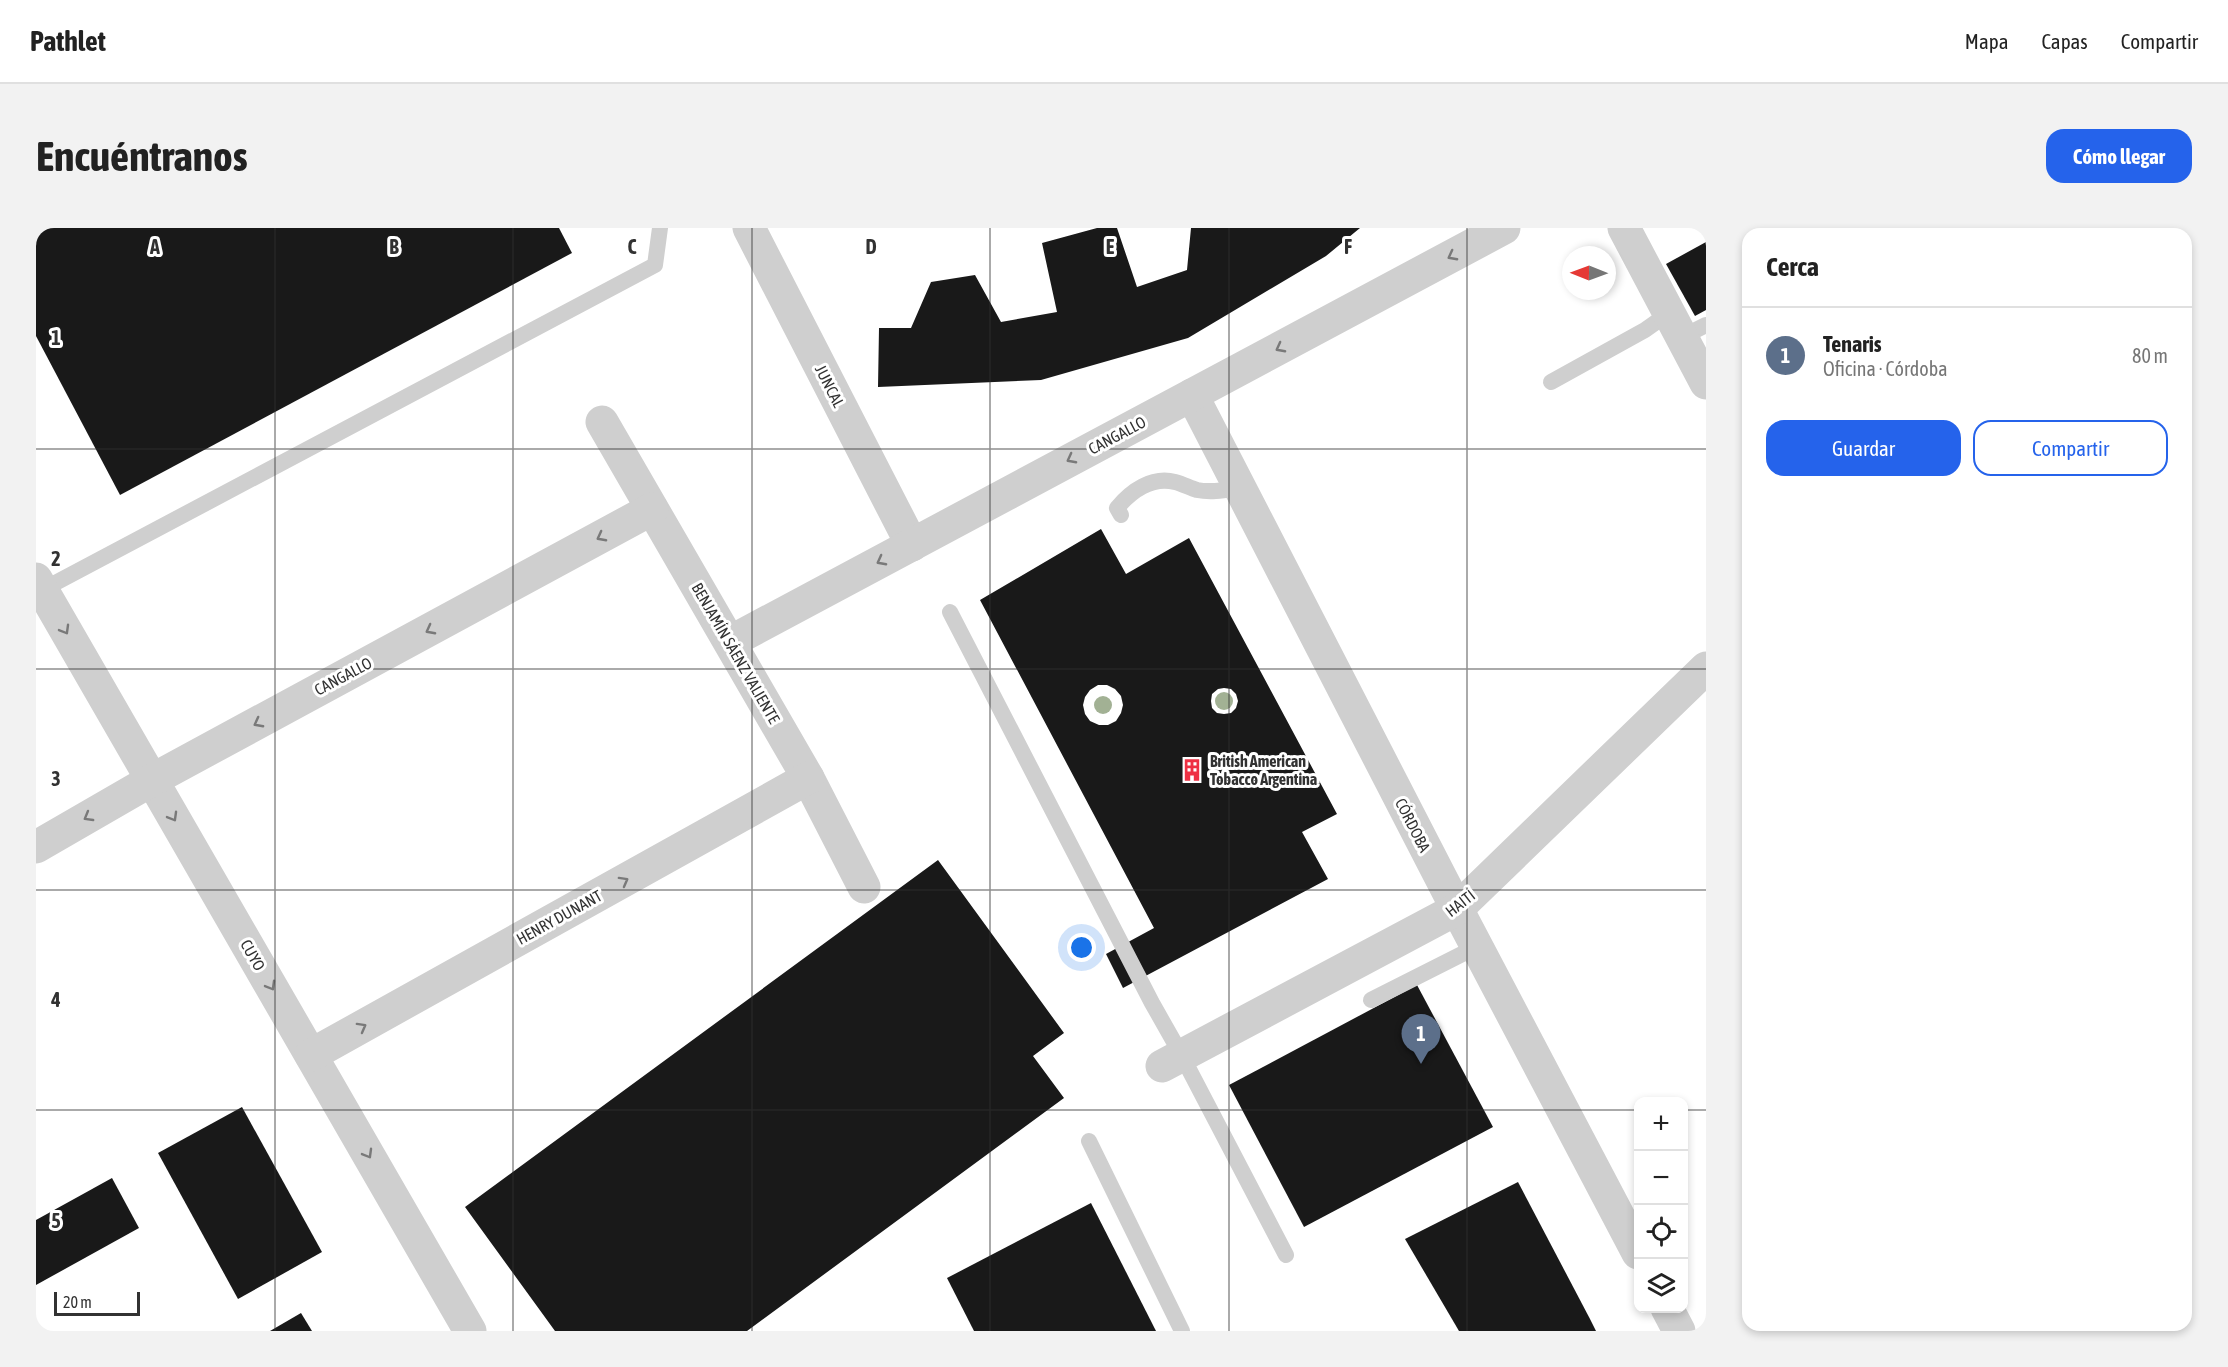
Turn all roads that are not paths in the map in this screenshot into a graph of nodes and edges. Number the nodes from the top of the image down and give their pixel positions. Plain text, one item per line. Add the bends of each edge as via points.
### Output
1 (660, 228) edge
2 (749, 228) edge
3 (1504, 228) edge
4 (1624, 228) edge
5 (1686, 325) edge
6 (1551, 382) dead end
7 (1706, 383) edge
8 (1192, 395) junction
9 (602, 422) dead end
10 (1240, 488) junction
11 (652, 509) junction
12 (1121, 515) dead end
13 (912, 545) junction
14 (39, 584) edge
15 (950, 612) dead end
16 (730, 642) junction
17 (1706, 668) edge
18 (808, 778) junction
19 (152, 780) junction
20 (36, 847) edge
21 (864, 887) dead end
22 (1457, 909) junction
23 (1478, 946) junction
24 (1371, 1000) dead end
25 (311, 1055) junction
26 (1172, 1061) junction
27 (1089, 1141) dead end
28 (1634, 1245) edge
29 (1286, 1255) dead end
30 (1670, 1313) edge
31 (470, 1331) edge
32 (1182, 1331) edge
33 (1679, 1331) edge

1 - 14 lane via 655,265
2 - 13 street, JUNCAL
3 -> 8 street, CANGALLO
4 - 5 street
5 - 6 lane via 1645,330
5 - 7 street
8 - 10 street, CÓRDOBA
8 -> 13 street, CANGALLO
9 - 11 street, BENJAMÍN SÁENZ VALIENTE
10 - 12 lane via 1212,492 1173,481 1144,485 1117,508
10 - 22 street, CÓRDOBA
11 - 16 street, BENJAMÍN SÁENZ VALIENTE
11 -> 19 street, CANGALLO
13 -> 16 street, CANGALLO
14 -> 19 street, CUYO
15 - 26 lane via 1152,1003
16 - 18 street, BENJAMÍN SÁENZ VALIENTE
17 - 22 street, HAITÍ
18 - 21 street, BENJAMÍN SÁENZ VALIENTE
25 -> 18 street, HENRY DUNANT
19 -> 20 street, CANGALLO
19 -> 25 street, CUYO
22 - 23 street, CÓRDOBA
22 - 26 street, HAITÍ
23 - 24 lane
23 - 28 street, CÓRDOBA
25 -> 31 street, CUYO
26 - 29 lane
27 - 32 lane
30 - 33 street

